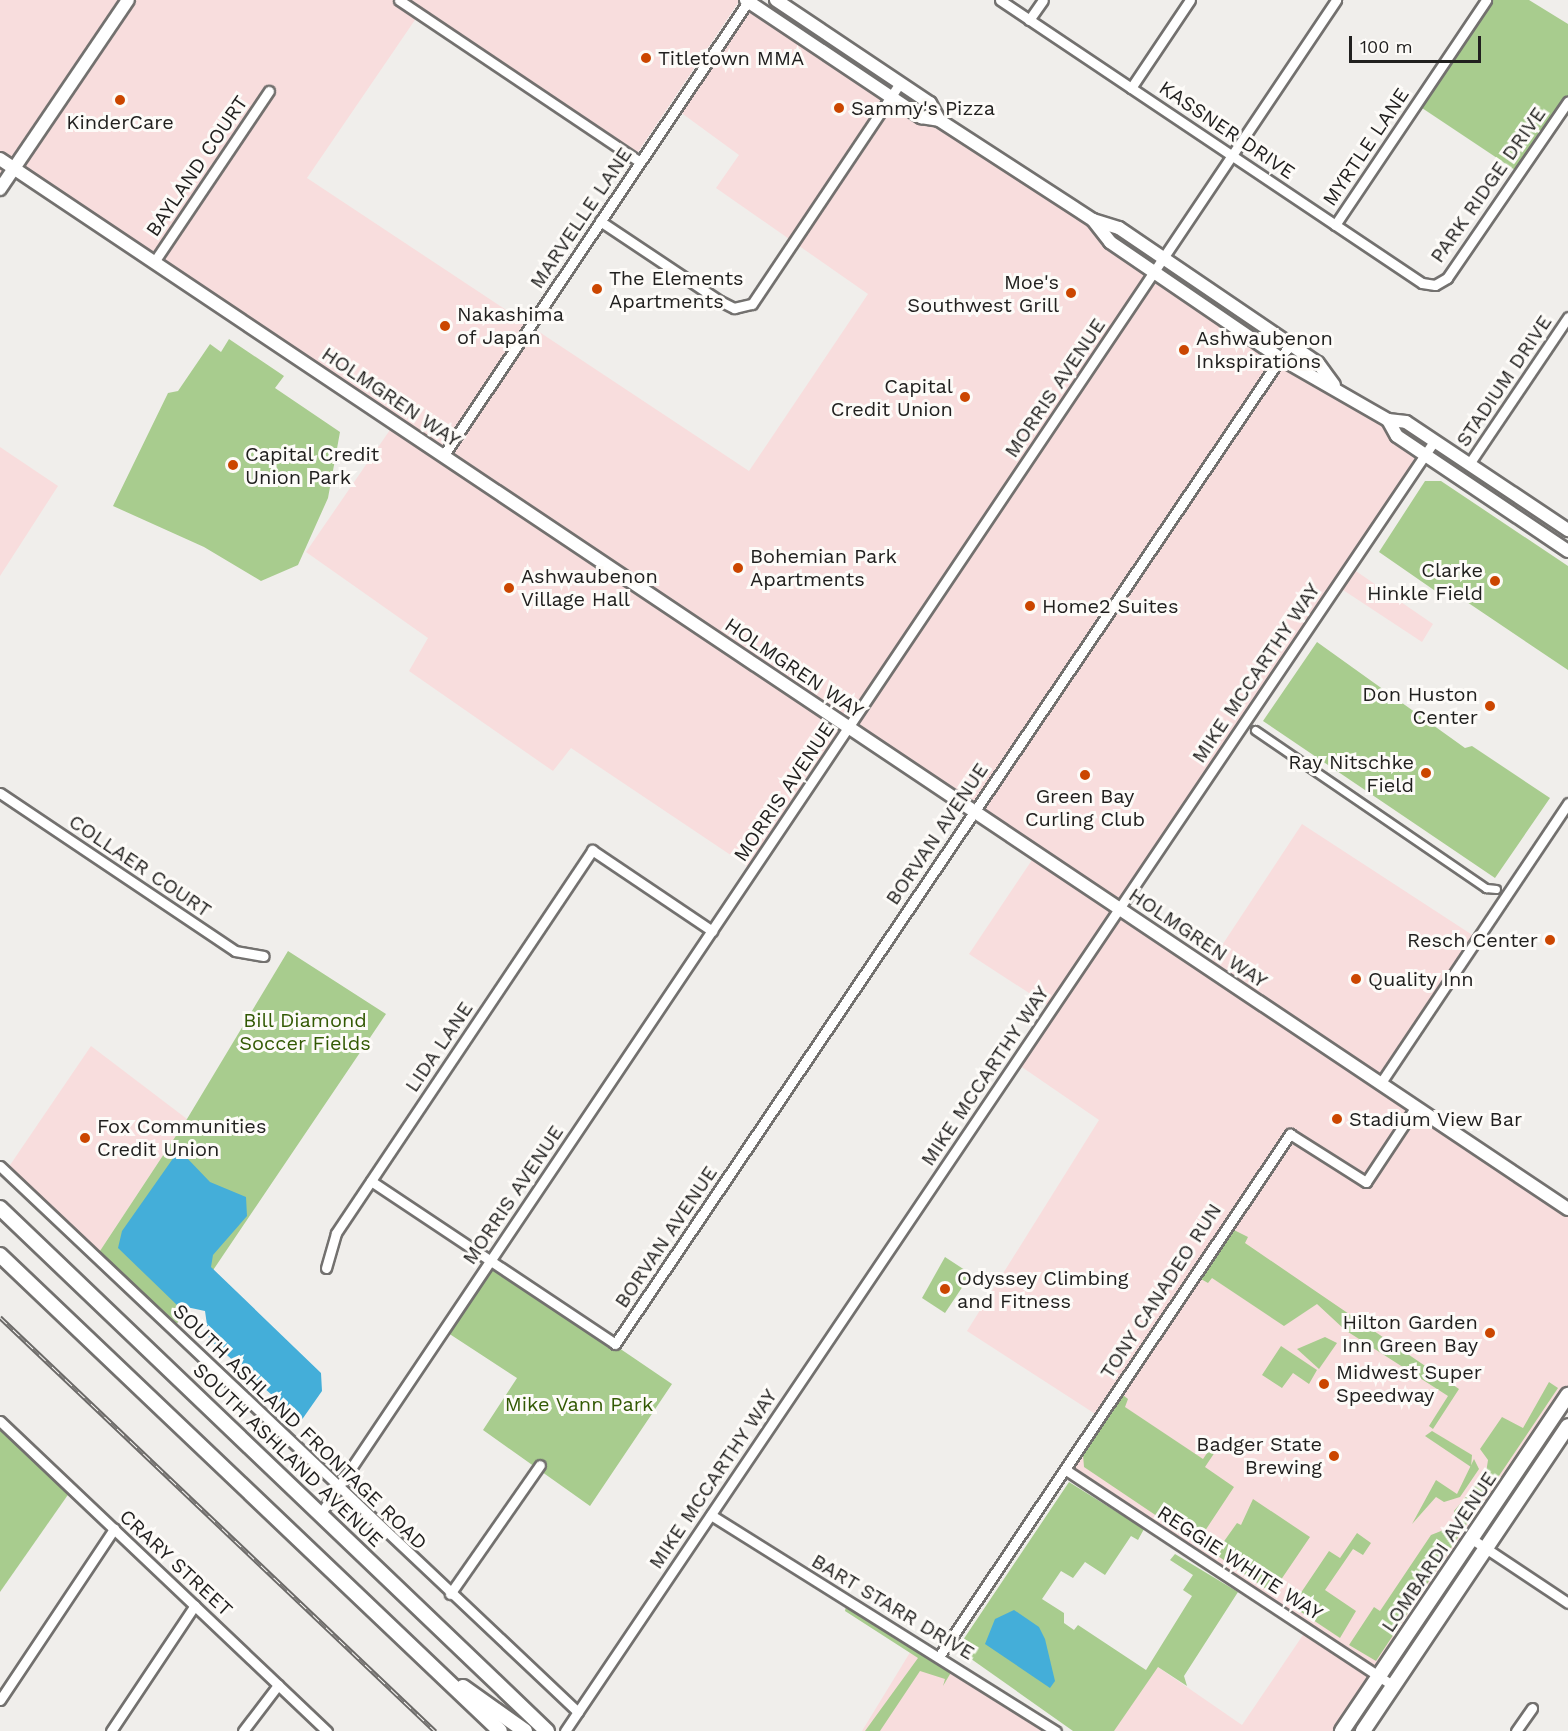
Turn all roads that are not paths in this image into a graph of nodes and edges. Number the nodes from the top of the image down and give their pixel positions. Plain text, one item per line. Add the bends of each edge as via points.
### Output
1 (128, 0) edge
2 (399, 0) edge
3 (747, 0) edge
4 (776, 0) edge
5 (1000, 0) edge
6 (1043, 0) edge
7 (1190, 0) edge
8 (1336, 0) edge
9 (1486, 0) edge
10 (1029, 20) junction
11 (900, 83) junction
12 (1131, 88) junction
13 (269, 91) dead end
14 (891, 97) junction
15 (1568, 101) edge
16 (939, 120) junction
17 (1232, 156) junction
18 (0, 159) edge
19 (640, 162) junction
20 (14, 168) junction
21 (0, 189) edge
22 (1093, 220) junction
23 (600, 221) junction
24 (1335, 225) junction
25 (1163, 258) junction
26 (154, 262) junction
27 (1154, 272) junction
28 (1436, 285) joint
29 (1568, 317) edge
30 (1290, 344) junction
31 (1280, 358) junction
32 (1334, 385) junction
33 (1388, 420) junction
34 (1434, 441) junction
35 (1425, 455) junction
36 (443, 456) junction
37 (1469, 464) junction
38 (1568, 531) edge
39 (1568, 551) edge
40 (848, 728) junction
41 (1256, 730) dead end
42 (0, 793) edge
43 (1568, 803) edge
44 (974, 812) junction
45 (1496, 889) dead end
46 (1119, 909) junction
47 (712, 931) junction
48 (264, 956) dead end
49 (1380, 1084) junction
50 (1415, 1108) junction
51 (0, 1166) edge
52 (371, 1181) junction
53 (0, 1208) edge
54 (1568, 1209) edge
55 (0, 1255) edge
56 (491, 1261) junction
57 (326, 1268) dead end
58 (1568, 1395) edge
59 (0, 1421) edge
60 (1568, 1426) edge
61 (540, 1465) dead end
62 (1066, 1470) junction
63 (339, 1489) junction
64 (321, 1513) junction
65 (711, 1515) junction
66 (114, 1529) junction
67 (1472, 1539) junction
68 (1486, 1548) junction
69 (450, 1593) junction
70 (1568, 1603) edge
71 (195, 1605) junction
72 (940, 1655) junction
73 (424, 1660) junction
74 (1379, 1676) junction
75 (278, 1685) junction
76 (1394, 1686) junction
77 (0, 1700) edge
78 (1532, 1708) dead end
79 (578, 1712) junction
80 (111, 1731) edge
81 (243, 1731) edge
82 (327, 1731) edge
83 (500, 1731) edge
84 (525, 1731) edge
85 (547, 1731) edge
86 (565, 1731) edge
87 (1056, 1731) edge
88 (1342, 1731) edge
89 (1363, 1731) edge
90 (1516, 1731) edge

1 - 20 street
2 - 19 street
3 - 14 street
3 - 19 street, MARVELLE LANE
4 - 11 street
5 - 10 street, KASSNER DRIVE
6 - 10 street
7 - 12 street
8 - 17 street, MORRIS AVENUE
9 - 24 street, MYRTLE LANE
10 - 12 street, KASSNER DRIVE
11 - 14 street
11 - 16 street via 930,103
12 - 17 street, KASSNER DRIVE
13 - 26 street, BAYLAND COURT
14 - 16 street via 921,117
14 - 23 street via 752,304 735,308 720,301
15 - 28 street, PARK RIDGE DRIVE via 1447,278
16 - 22 street
17 - 24 street, KASSNER DRIVE
17 - 25 street, MORRIS AVENUE
18 - 20 street, HOLMGREN WAY
19 - 23 street, MARVELLE LANE
20 - 21 street
20 - 26 street, HOLMGREN WAY
22 - 25 street via 1119,228
22 - 27 street via 1110,242
23 - 36 street, MARVELLE LANE
24 - 28 street, KASSNER DRIVE via 1422,283
25 - 27 street, MORRIS AVENUE
25 - 30 street
26 - 36 street, HOLMGREN WAY
27 - 31 street
27 - 40 street, MORRIS AVENUE
29 - 37 street, STADIUM DRIVE
30 - 31 street, BORVAN AVENUE
30 - 32 street via 1318,363
31 - 32 street
31 - 44 street, BORVAN AVENUE
32 - 33 street
33 - 34 street via 1406,422
33 - 35 street via 1397,436
34 - 35 street, MIKE MCCARTHY WAY
34 - 37 street
35 - 39 street
35 - 46 street, MIKE MCCARTHY WAY
36 - 40 street, HOLMGREN WAY
37 - 38 street
40 - 44 street, HOLMGREN WAY
40 - 47 street, MORRIS AVENUE
41 - 45 street via 1486,888
42 - 48 street, COLLAER COURT via 235,951
43 - 49 street
44 - 46 street, HOLMGREN WAY
44 - 56 street, BORVAN AVENUE via 615,1344
46 - 49 street, HOLMGREN WAY
46 - 65 street, MIKE MCCARTHY WAY
47 - 52 street, LIDA LANE via 592,850
47 - 56 street, MORRIS AVENUE
49 - 50 street, HOLMGREN WAY
50 - 54 street, HOLMGREN WAY
50 - 62 street, TONY CANADEO RUN via 1366,1182 1290,1134
51 - 63 street, SOUTH ASHLAND FRONTAGE ROAD
52 - 56 street
52 - 57 street, LIDA LANE via 336,1233
53 - 64 main road, SOUTH ASHLAND AVENUE
55 - 73 main road
56 - 63 street, MORRIS AVENUE
58 - 67 main road, LOMBARDI AVENUE
59 - 66 street, CRARY STREET
60 - 68 main road, LOMBARDI AVENUE
61 - 69 street
62 - 72 street, TONY CANADEO RUN
62 - 74 street, REGGIE WHITE WAY
63 - 64 street, MORRIS AVENUE
63 - 69 street, SOUTH ASHLAND FRONTAGE ROAD
64 - 85 main road, SOUTH ASHLAND AVENUE
65 - 72 street, BART STARR DRIVE
65 - 79 street, MIKE MCCARTHY WAY
66 - 71 street, CRARY STREET
66 - 77 street
67 - 68 street
67 - 74 main road, LOMBARDI AVENUE
68 - 70 street
68 - 76 main road, LOMBARDI AVENUE
69 - 79 street, SOUTH ASHLAND FRONTAGE ROAD
71 - 75 street, CRARY STREET
71 - 80 street
72 - 87 street, BART STARR DRIVE
73 - 83 main road
73 - 84 main road
74 - 76 street, REGGIE WHITE WAY
74 - 88 main road, LOMBARDI AVENUE
75 - 81 street
75 - 82 street, CRARY STREET
76 - 89 main road, LOMBARDI AVENUE
78 - 90 street
79 - 86 street, MIKE MCCARTHY WAY

